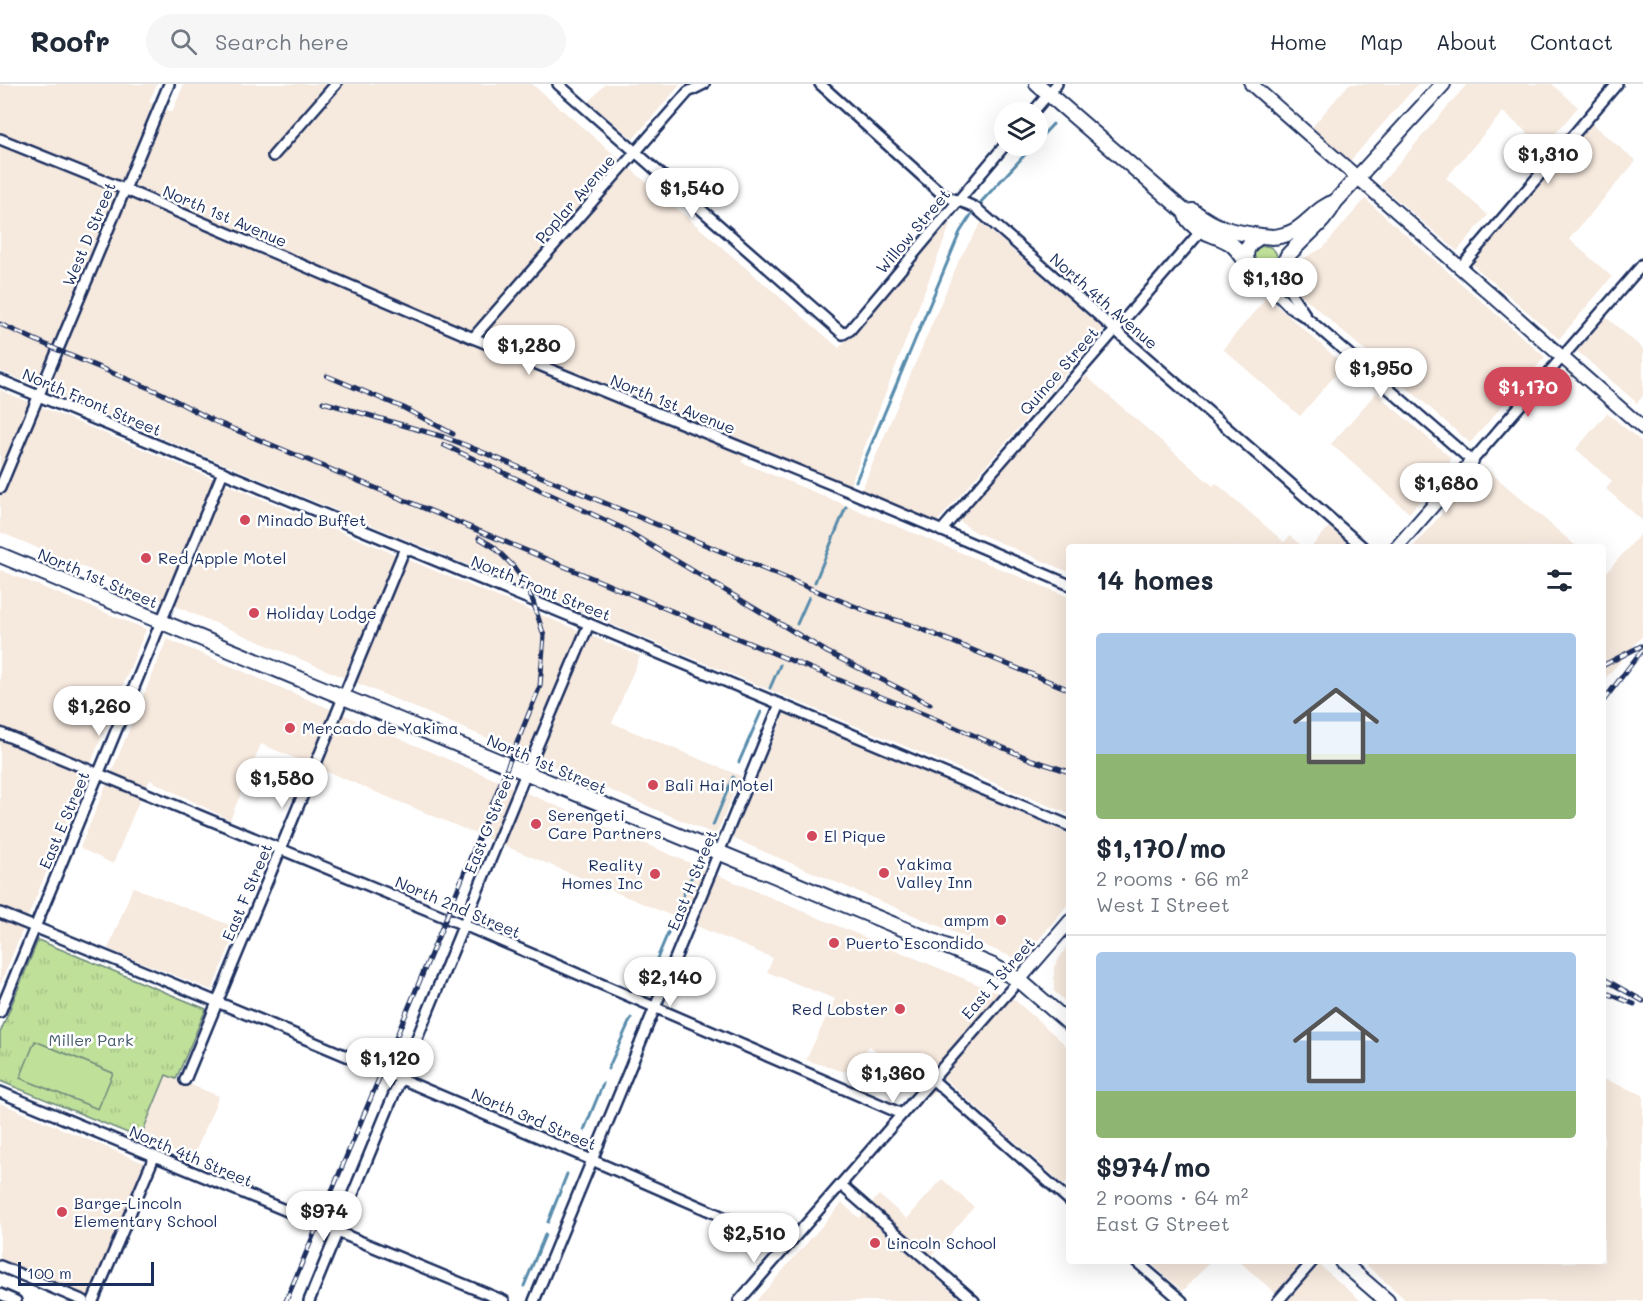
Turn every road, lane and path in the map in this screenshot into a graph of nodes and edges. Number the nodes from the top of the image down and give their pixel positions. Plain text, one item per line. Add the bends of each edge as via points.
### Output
1 (169, 84) edge
2 (336, 84) edge
3 (558, 84) edge
4 (704, 84) edge
5 (820, 84) edge
6 (1037, 84) edge
7 (1251, 84) edge
8 (1443, 84) edge
9 (1617, 84) edge
10 (1053, 89) edge
11 (1042, 102) edge
12 (0, 139) edge
13 (636, 152) junction
14 (273, 156) dead end
15 (996, 156) edge
16 (1357, 178) junction
17 (124, 189) junction
18 (958, 201) junction
19 (1335, 202) junction
20 (1185, 212) junction
21 (1201, 231) junction
22 (1268, 237) junction
23 (1246, 261) junction
24 (1285, 262) junction
25 (1643, 264) edge
26 (1460, 268) junction
27 (1258, 275) junction
28 (1308, 318) junction
29 (1114, 330) junction
30 (473, 338) junction
31 (1563, 357) junction
32 (0, 380) edge
33 (38, 395) junction
34 (1643, 428) edge
35 (1472, 461) junction
36 (223, 472) junction
37 (0, 488) edge
38 (941, 531) junction
39 (1359, 544) edge
40 (1399, 544) edge
41 (405, 548) junction
42 (0, 555) edge
43 (1066, 583) edge
44 (160, 622) junction
45 (589, 624) junction
46 (343, 698) junction
47 (780, 704) junction
48 (0, 733) edge
49 (526, 773) junction
50 (99, 774) junction
51 (1066, 824) edge
52 (280, 849) junction
53 (719, 854) junction
54 (0, 913) edge
55 (464, 925) junction
56 (1066, 926) edge
57 (35, 927) junction
58 (1019, 980) junction
59 (218, 1001) junction
60 (656, 1007) junction
61 (0, 1012) edge
62 (1066, 1021) edge
63 (400, 1079) junction
64 (932, 1079) junction
65 (185, 1080) dead end
66 (0, 1092) edge
67 (903, 1114) junction
68 (154, 1157) junction
69 (592, 1160) junction
70 (841, 1185) junction
71 (1066, 1197) edge
72 (337, 1232) junction
73 (788, 1245) junction
74 (1139, 1264) edge
75 (1310, 1264) edge
76 (1344, 1264) edge
77 (0, 1266) edge
78 (0, 1294) edge
79 (742, 1300) edge
80 (16, 1301) edge
81 (84, 1301) edge
82 (93, 1301) edge
83 (309, 1301) edge
84 (504, 1301) edge
85 (534, 1301) edge
86 (974, 1301) edge
87 (1182, 1301) edge
88 (1278, 1301) edge
89 (1387, 1301) edge

1 - 17 street, West D Street
2 - 14 street
3 - 13 street
4 - 13 street, Poplar Avenue via 688,92
5 - 18 street, North 4th Avenue via 942,194
6 - 10 main road
7 - 16 street
8 - 16 main road
9 - 26 street
10 - 11 street
10 - 20 main road
12 - 17 street, North 1st Avenue
13 - 18 street, Willow Street via 843,334
13 - 30 street, Poplar Avenue
15 - 18 street, Willow Street
16 - 19 main road
16 - 26 street
17 - 30 street, North 1st Avenue
17 - 33 street, West D Street
18 - 29 street, North 4th Avenue via 977,210
19 - 22 main road via 1324,205 1294,231
19 - 24 main road
20 - 21 main road via 1186,219
20 - 22 main road via 1193,211 1215,226
21 - 23 main road via 1230,243
21 - 29 street, Quince Street
22 - 23 main road via 1251,243
22 - 24 main road via 1284,245
23 - 27 main road
24 - 27 main road via 1280,271 1270,276
24 - 28 street via 1287,287
25 - 31 street
26 - 31 street
27 - 28 street via 1290,307
28 - 35 street
29 - 38 street, Quince Street
29 - 39 street, North 4th Avenue
30 - 38 street, North 1st Avenue
31 - 34 street
31 - 35 street
32 - 33 street, North Front Street
33 - 36 street, North Front Street
33 - 37 street, West D Street
35 - 40 street
36 - 41 street, North Front Street
36 - 44 street, East E Street
38 - 43 street, North 1st Avenue
41 - 45 street, North Front Street
41 - 46 street, East F Street
42 - 44 main road, North 1st Street
44 - 46 main road, North 1st Street
44 - 50 street, East E Street
45 - 47 street, North Front Street
45 - 49 street, East G Street
46 - 49 main road, North 1st Street
46 - 52 street, East F Street
47 - 51 street, North Front Street
47 - 53 street, East H Street
48 - 50 street, North 2nd Street
49 - 53 main road, North 1st Street
49 - 55 street, East G Street
50 - 52 street, North 2nd Street
50 - 57 street, East E Street
52 - 55 street, North 2nd Street
52 - 59 street, East F Street
53 - 58 main road, North 1st Street
53 - 60 street, East H Street
54 - 57 street, North 3rd Street
55 - 60 street, North 2nd Street
55 - 63 street, East G Street
56 - 58 street, East I Street
57 - 59 street, North 3rd Street
57 - 61 street, East E Street
58 - 62 main road, North 1st Street
58 - 64 street, East I Street
59 - 63 street, North 3rd Street
59 - 65 street, East F Street
60 - 67 street, North 2nd Street
60 - 69 street, East H Street
63 - 69 street, North 3rd Street
63 - 72 street, East G Street
64 - 67 street, East I Street
64 - 71 street
66 - 68 street, North 4th Street
67 - 70 street, East I Street
68 - 72 street, North 4th Street
68 - 82 street
69 - 73 street, North 3rd Street
69 - 85 street, East H Street
70 - 73 street, East I Street
70 - 86 street
72 - 83 street, East G Street
72 - 84 street, North 4th Street
73 - 79 street, East I Street
74 - 87 street
75 - 88 street
76 - 89 main road
77 - 81 street
78 - 80 street

